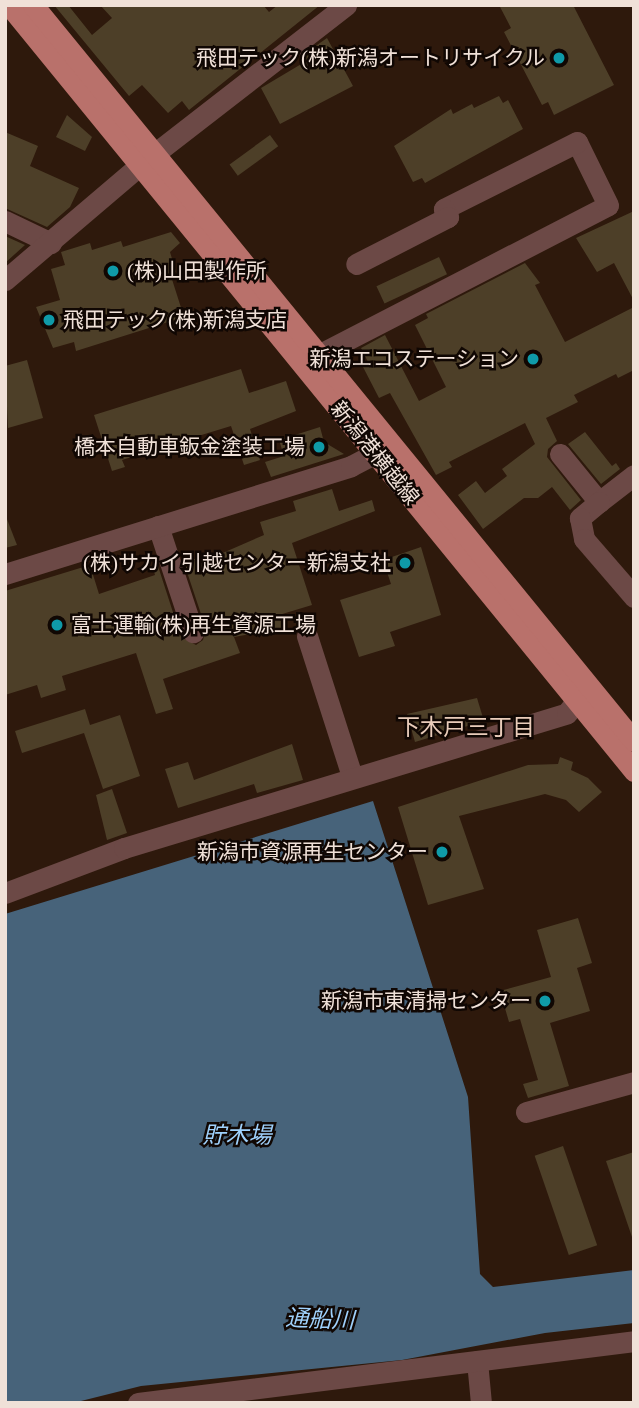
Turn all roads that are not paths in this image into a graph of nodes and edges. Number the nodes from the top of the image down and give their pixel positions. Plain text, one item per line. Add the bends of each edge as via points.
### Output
1 (9, 5) edge
2 (33, 5) edge
3 (346, 5) edge
4 (148, 160) junction
5 (5, 221) edge
6 (51, 243) junction
7 (356, 264) dead end
8 (5, 280) edge
9 (318, 355) junction
10 (383, 449) junction
11 (559, 454) dead end
12 (634, 475) edge
13 (599, 502) junction
14 (158, 526) junction
15 (5, 574) edge
16 (634, 597) edge
17 (193, 632) dead end
18 (307, 636) dead end
19 (583, 694) junction
20 (634, 741) edge
21 (634, 771) edge
22 (352, 776) junction
23 (5, 893) edge
24 (634, 1082) edge
25 (526, 1112) dead end
26 (634, 1341) edge
27 (477, 1361) junction
28 (292, 1394) edge
29 (138, 1403) edge
30 (481, 1403) edge

1 - 4 main road, 新潟港横越線
2 - 4 main road, 新潟港横越線
3 - 4 street
4 - 6 street
4 - 9 main road, 新潟港横越線
4 - 10 main road, 新潟港横越線
5 - 6 street
6 - 8 street
7 - 9 street via 449,217 444,209 577,142 608,205
9 - 10 main road, 新潟港横越線
10 - 14 street via 351,466
10 - 19 main road, 新潟港横越線
11 - 13 street
12 - 13 street
13 - 16 street via 580,518 584,539
14 - 15 street
14 - 17 street
18 - 22 street
19 - 20 main road, 新潟港横越線
19 - 21 main road, 新潟港横越線
19 - 22 street via 568,713
22 - 23 street via 124,848
24 - 25 street
26 - 27 street
27 - 28 street
27 - 30 street
28 - 29 street

